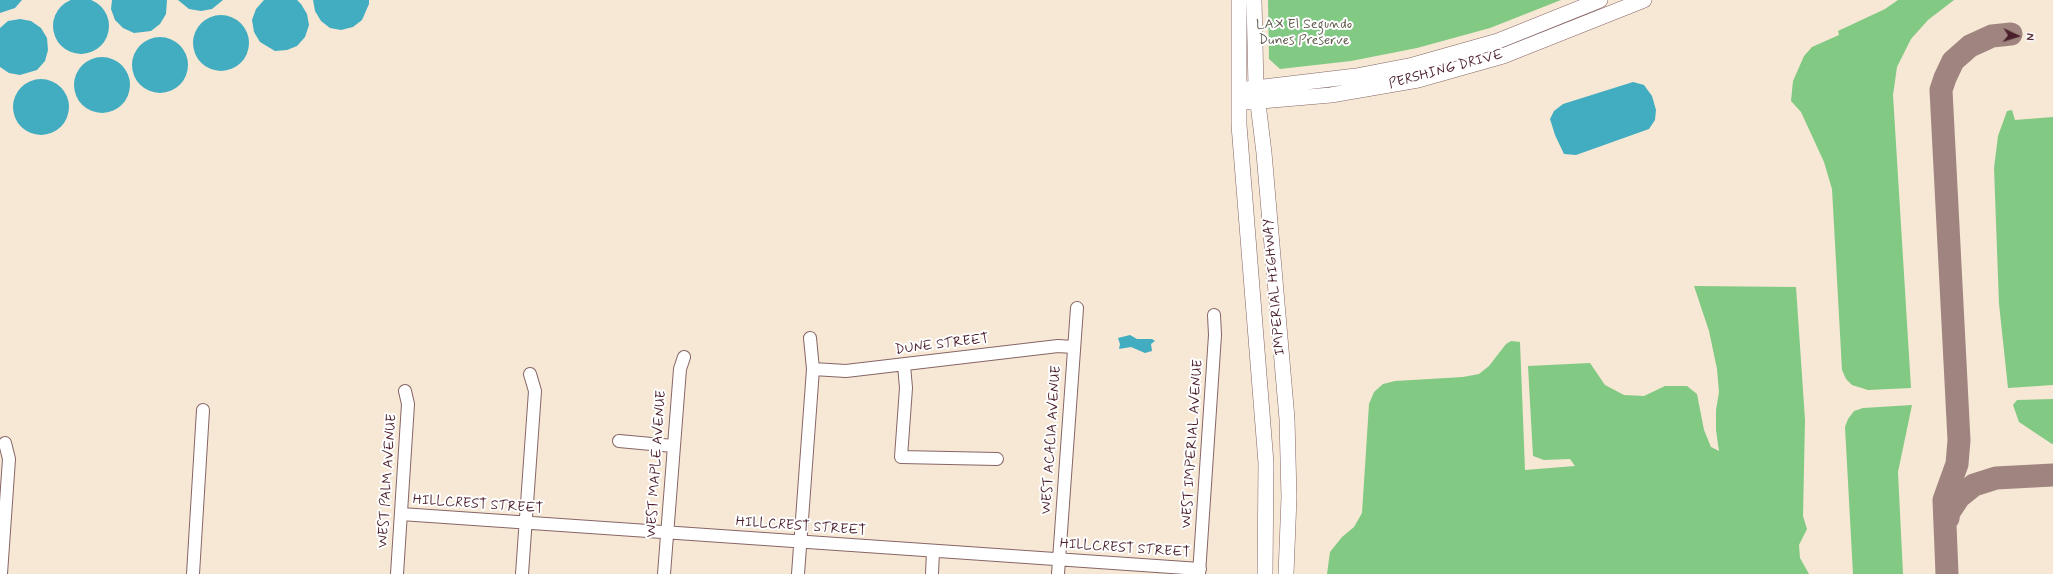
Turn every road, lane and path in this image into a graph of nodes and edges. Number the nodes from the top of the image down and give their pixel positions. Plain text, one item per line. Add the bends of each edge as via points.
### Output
1 (1239, 0) edge
2 (1254, 0) edge
3 (1600, 0) edge
4 (1644, 0) edge
5 (1257, 94) junction
6 (1240, 97) junction
7 (1076, 308) dead end
8 (1214, 315) dead end
9 (810, 338) dead end
10 (1073, 347) junction
11 (684, 356) dead end
12 (904, 365) junction
13 (813, 369) junction
14 (530, 374) dead end
15 (406, 391) dead end
16 (202, 410) dead end
17 (619, 441) dead end
18 (5, 443) dead end
19 (673, 446) junction
20 (997, 459) dead end
21 (401, 514) junction
22 (526, 523) junction
23 (667, 532) junction
24 (800, 542) junction
25 (933, 551) junction
26 (1059, 559) junction
27 (1200, 572) edge
28 (1, 574) edge
29 (193, 574) edge
30 (397, 574) edge
31 (522, 574) edge
32 (664, 574) edge
33 (798, 574) edge
34 (932, 574) edge
35 (1058, 574) edge
36 (1265, 574) edge
37 (1286, 574) edge

1 - 6 main road, IMPERIAL HIGHWAY
2 - 5 main road, IMPERIAL HIGHWAY
3 - 5 main road, PERSHING DRIVE via 1498,41 1420,63
4 - 5 main road, PERSHING DRIVE via 1503,56 1418,80 1358,91
5 - 6 main road, PERSHING DRIVE
5 - 37 main road, IMPERIAL HIGHWAY via 1287,419 1289,497
6 - 36 main road, IMPERIAL HIGHWAY via 1241,149 1266,463
7 - 10 street, WEST ACACIA AVENUE
8 - 27 street, WEST IMPERIAL AVENUE via 1215,335
9 - 13 street
10 - 12 street, DUNE STREET via 1058,346
10 - 26 street, WEST ACACIA AVENUE
11 - 19 street, WEST MAPLE AVENUE via 680,369
12 - 13 street, DUNE STREET via 846,371
12 - 20 street via 906,388 900,456
13 - 24 street
14 - 22 street via 535,391
15 - 21 street, WEST PALM AVENUE via 408,404
16 - 29 street
17 - 19 street
18 - 28 street via 9,459
19 - 23 street, WEST MAPLE AVENUE
21 - 22 street, HILLCREST STREET
21 - 30 street, WEST PALM AVENUE
22 - 23 street, HILLCREST STREET
22 - 31 street
23 - 24 street, HILLCREST STREET
23 - 32 street, WEST MAPLE AVENUE
24 - 25 street, HILLCREST STREET
24 - 33 street
25 - 26 street, HILLCREST STREET
25 - 34 street
26 - 27 street, HILLCREST STREET
26 - 35 street, WEST ACACIA AVENUE

